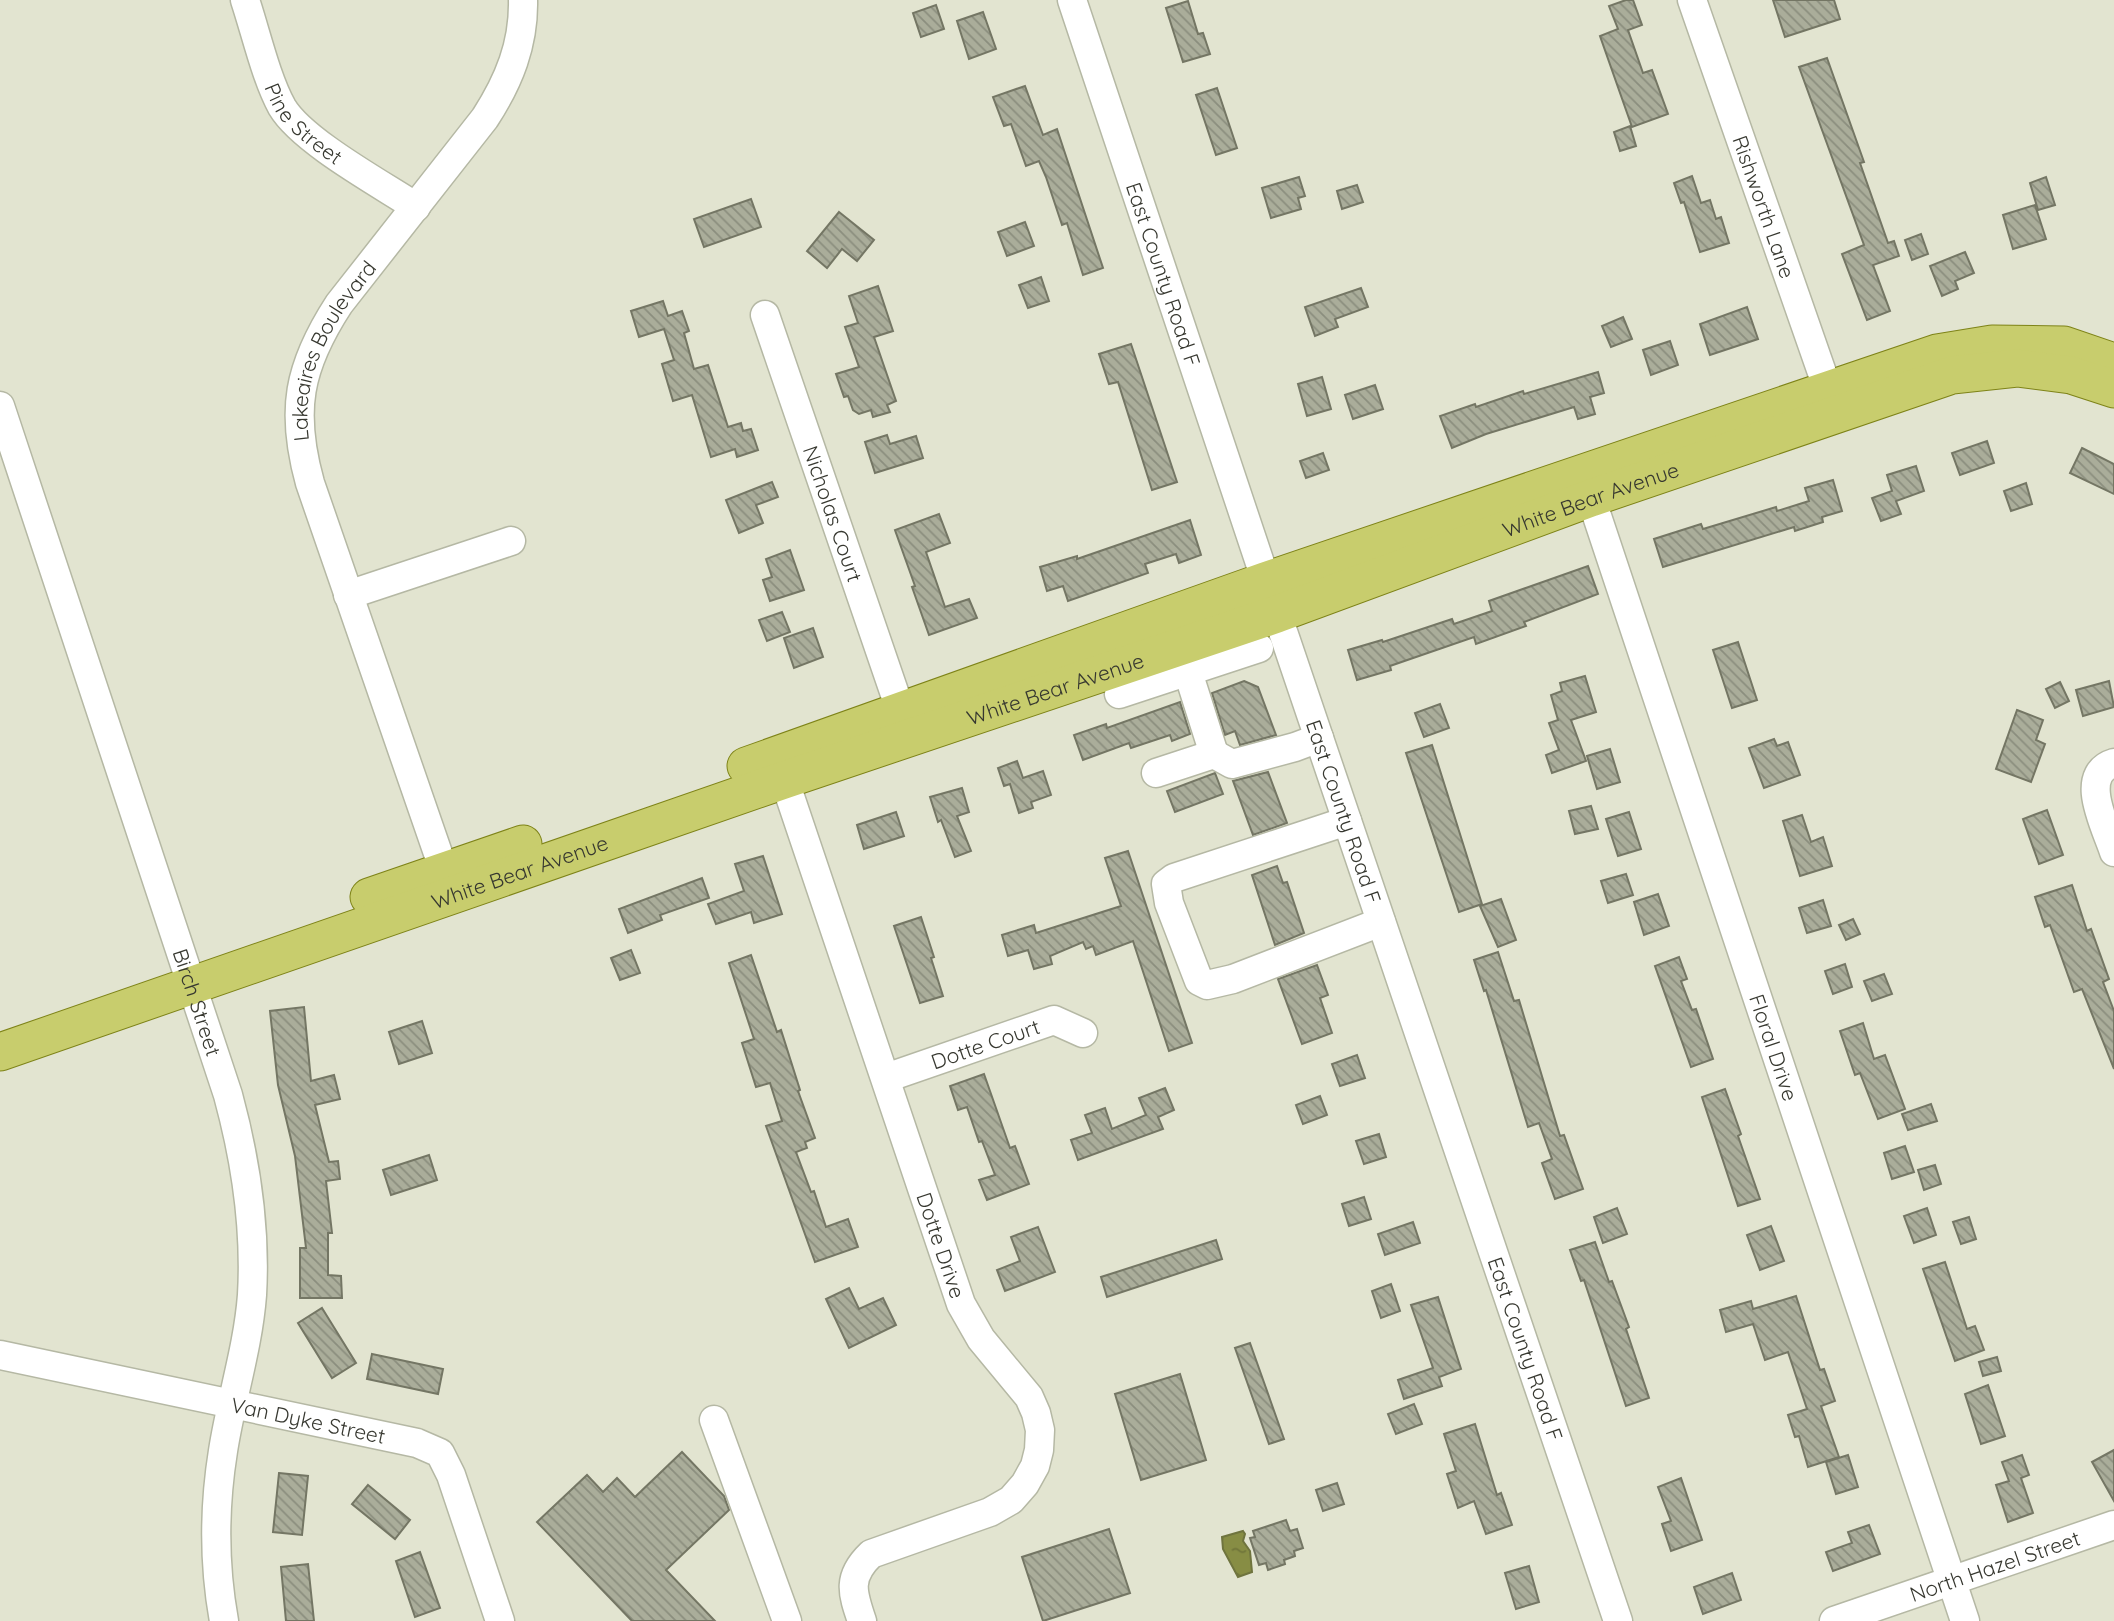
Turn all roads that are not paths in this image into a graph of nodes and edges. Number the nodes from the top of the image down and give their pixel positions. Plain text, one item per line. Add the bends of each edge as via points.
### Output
1 (245, 0) edge
2 (523, 0) edge
3 (1072, 0) edge
4 (1692, 0) edge
5 (416, 207) junction
6 (765, 315) dead end
7 (2114, 362) edge
8 (2114, 390) edge
9 (1832, 402) junction
10 (0, 405) edge
11 (1587, 486) junction
12 (511, 541) dead end
13 (348, 595) junction
14 (1271, 597) junction
15 (1259, 648) dead end
16 (1188, 672) junction
17 (1119, 694) dead end
18 (901, 712) junction
19 (1319, 738) junction
20 (1214, 754) junction
21 (2114, 762) edge
22 (780, 768) junction
23 (1156, 773) dead end
24 (1347, 821) junction
25 (2114, 852) edge
26 (448, 883) junction
27 (1381, 922) junction
28 (187, 973) junction
29 (0, 1025) edge
30 (1083, 1033) dead end
31 (0, 1052) edge
32 (886, 1078) junction
33 (0, 1355) edge
34 (231, 1405) junction
35 (714, 1420) dead end
36 (2114, 1525) edge
37 (1951, 1581) junction
38 (224, 1621) edge
39 (500, 1621) edge
40 (787, 1621) edge
41 (862, 1621) edge
42 (1618, 1621) edge
43 (1834, 1621) edge
44 (1965, 1621) edge

1 - 5 street, Pine Street via 275,92 295,124
2 - 5 street, Lakeaires Boulevard via 520,42 500,94
3 - 14 street, East County Road F
4 - 9 street, Rishworth Lane
5 - 13 street, Lakeaires Boulevard via 319,334 300,394 301,453
6 - 18 street, Nicholas Court
7 - 9 main road, White Bear Avenue via 2064,345 1992,344 1937,353
8 - 9 main road, White Bear Avenue via 2071,375 2017,368 1952,376
9 - 11 main road, White Bear Avenue
10 - 28 street, Birch Street
11 - 14 main road, White Bear Avenue
11 - 37 street, Floral Drive
12 - 13 street
13 - 26 street, Lakeaires Boulevard
14 - 18 main road, White Bear Avenue
14 - 19 street, East County Road F
14 - 22 main road, White Bear Avenue
15 - 16 street
16 - 17 street
16 - 20 street
18 - 22 main road, White Bear Avenue
19 - 20 street via 1231,764
19 - 24 street, East County Road F
20 - 23 street
21 - 25 street via 2095,779 2094,792
22 - 26 main road, White Bear Avenue
22 - 32 street, Dotte Drive
24 - 27 street, East County Road F
24 - 27 street via 1174,878 1166,884 1169,903 1199,981 1207,985
26 - 28 main road, White Bear Avenue
27 - 42 street, East County Road F
28 - 29 main road, White Bear Avenue
28 - 31 main road, White Bear Avenue
28 - 34 street, Birch Street via 228,1095 250,1195 251,1296
30 - 32 street, Dotte Court via 1054,1020
32 - 41 street, Dotte Drive via 961,1304 981,1339 1029,1397 1040,1440 1035,1466 1011,1500 990,1512 877,1551 861,1564 853,1590
33 - 34 street, Van Dyke Street
34 - 38 street, Birch Street via 217,1507
34 - 39 street, Van Dyke Street via 417,1443 440,1453
35 - 40 street
36 - 37 street, North Hazel Street
37 - 43 street, North Hazel Street
37 - 44 street, Floral Drive

